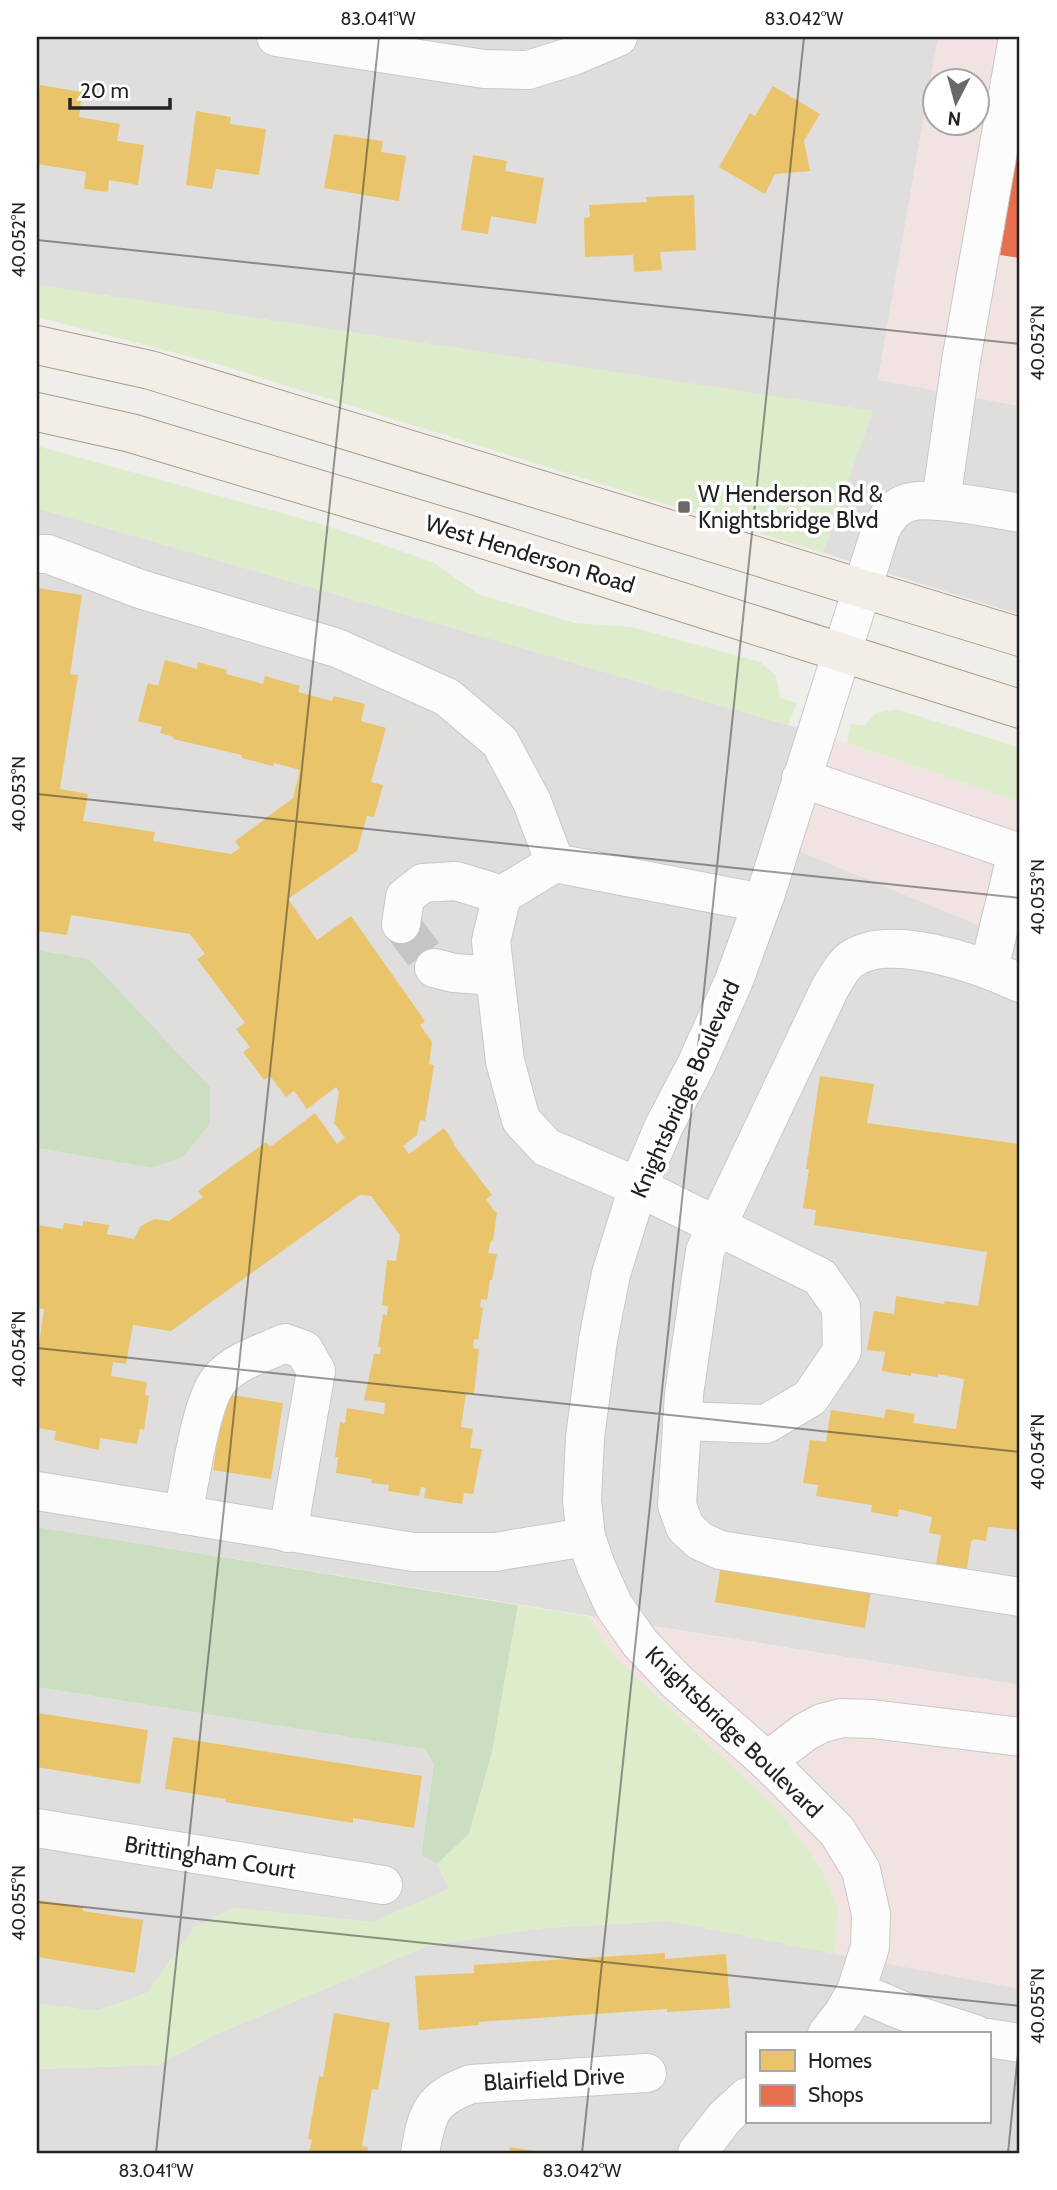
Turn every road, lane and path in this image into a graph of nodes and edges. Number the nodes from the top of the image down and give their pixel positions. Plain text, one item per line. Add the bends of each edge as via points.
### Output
1 (276, 37) edge
2 (618, 37) edge
3 (1018, 37) edge
4 (37, 345) edge
5 (37, 412) edge
6 (941, 501) junction
7 (1020, 513) edge
8 (37, 554) edge
9 (864, 587) junction
10 (1020, 637) edge
11 (842, 653) junction
12 (1020, 709) edge
13 (802, 778) junction
14 (1019, 852) edge
15 (555, 863) junction
16 (502, 895) junction
17 (762, 903) junction
18 (401, 924) dead end
19 (434, 968) tunnel mouth
20 (495, 976) junction
21 (1004, 976) edge
22 (638, 1187) junction
23 (716, 1224) junction
24 (682, 1421) junction
25 (37, 1490) edge
26 (183, 1516) junction
27 (288, 1533) junction
28 (586, 1537) junction
29 (1020, 1597) edge
30 (1020, 1737) edge
31 (767, 1761) junction
32 (37, 1828) edge
33 (383, 1885) dead end
34 (856, 1991) junction
35 (829, 2032) edge
36 (969, 2032) edge
37 (990, 2038) edge
38 (1020, 2043) edge
39 (647, 2073) dead end
40 (746, 2098) edge
41 (420, 2153) edge
42 (697, 2153) edge

1 - 2 street via 484,69 528,70
3 - 6 street
4 - 9 main road via 150,370
5 - 11 main road, West Henderson Road via 131,433
6 - 7 street, Knightsbridge Boulevard
6 - 9 street, Knightsbridge Boulevard via 909,501 890,512
8 - 15 street via 337,648 447,697 499,742 532,802
9 - 10 main road
9 - 11 street, Knightsbridge Boulevard
11 - 12 main road, West Henderson Road
11 - 13 street, Knightsbridge Boulevard
13 - 14 street
13 - 17 street, Knightsbridge Boulevard
14 - 21 street
15 - 16 street
15 - 17 street
16 - 18 street via 456,881 423,883 405,897
16 - 20 street via 491,941
17 - 22 street, Knightsbridge Boulevard via 733,983
19 - 20 street
20 - 22 street via 505,1061 521,1120 546,1147
21 - 23 street via 909,949 872,950 849,962 830,988
22 - 23 street
22 - 28 street, Knightsbridge Boulevard via 611,1274 590,1388 582,1500
23 - 24 street via 705,1251
23 - 24 street via 820,1277 841,1307 842,1352 810,1398 766,1424
24 - 29 street via 677,1505 685,1527 700,1541 720,1550
25 - 26 street
26 - 27 street
26 - 27 street via 208,1399 220,1379 248,1359 285,1343 304,1350 316,1371
27 - 28 street via 413,1552 495,1552
28 - 31 street, Knightsbridge Boulevard via 614,1606 640,1643
30 - 31 street via 842,1718 805,1732
31 - 34 street, Knightsbridge Boulevard via 837,1831 861,1870 871,1914 870,1947
32 - 33 street, Brittingham Court
34 - 35 street, Knightsbridge Boulevard
34 - 36 street
37 - 38 street
39 - 41 street, Blairfield Drive via 471,2084 449,2092 432,2109
40 - 42 street

